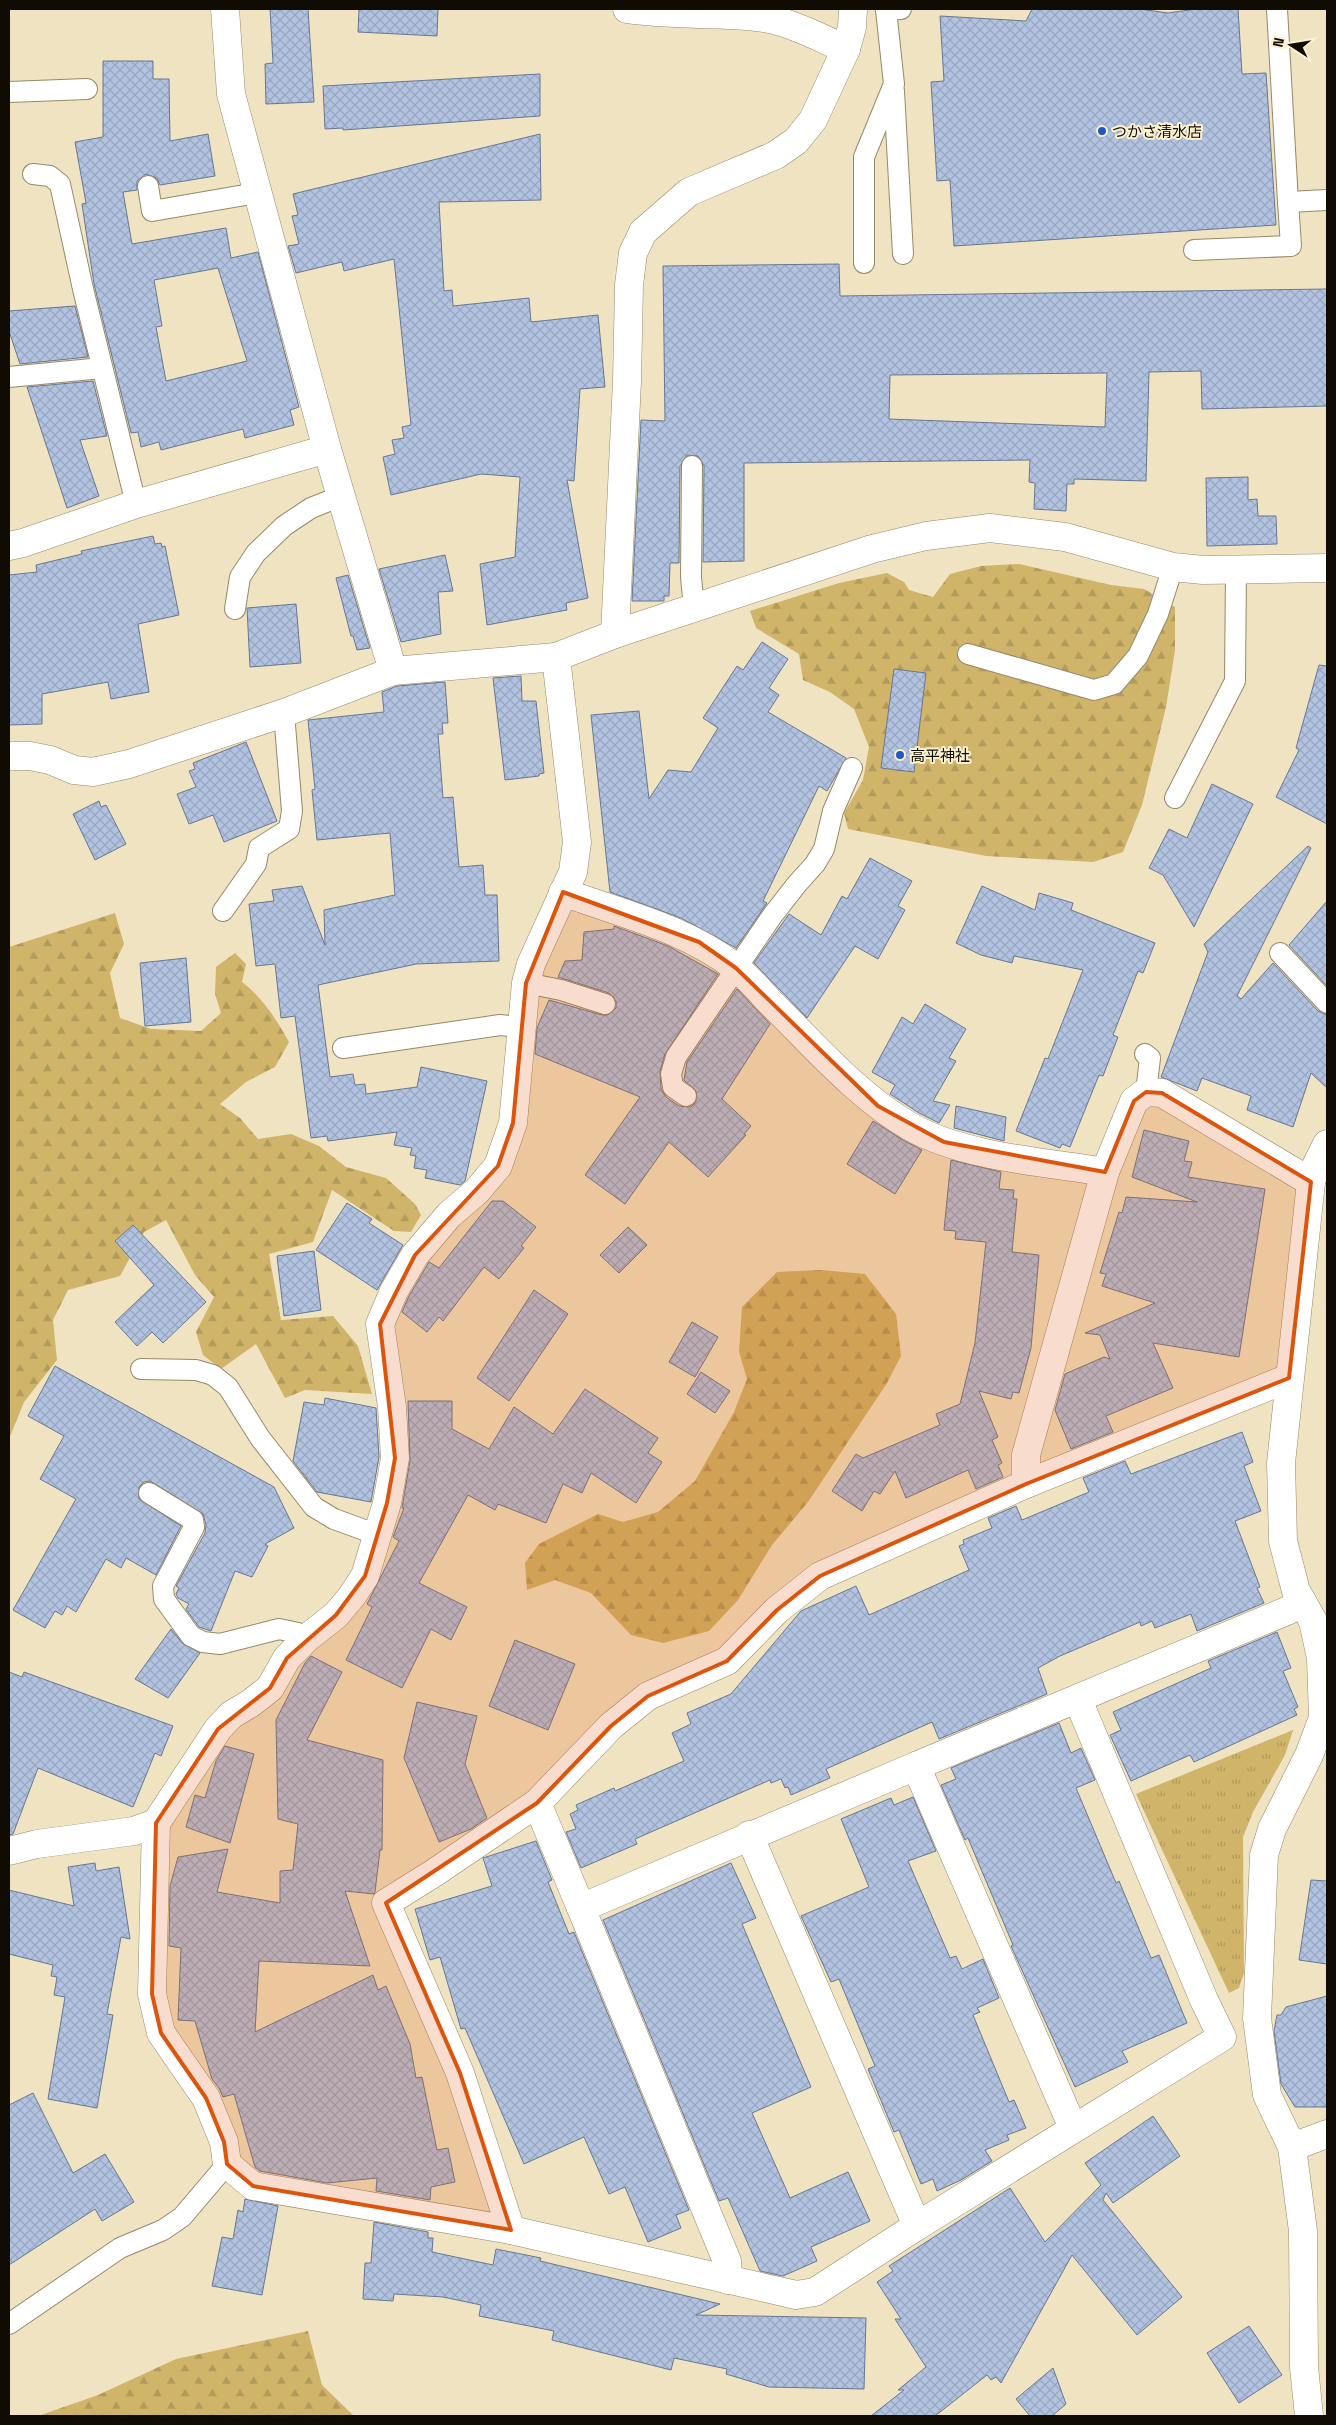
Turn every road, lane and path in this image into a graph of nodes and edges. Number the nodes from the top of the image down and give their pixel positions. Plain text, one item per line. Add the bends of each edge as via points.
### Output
1 (224, 9) edge
2 (627, 9) edge
3 (894, 9) edge
4 (1277, 9) edge
5 (853, 11) edge
6 (846, 49) junction
7 (894, 84) junction
8 (87, 89) dead end
9 (9, 92) edge
10 (33, 174) dead end
11 (148, 186) dead end
12 (256, 193) junction
13 (1327, 200) edge
14 (1288, 202) junction
15 (1194, 250) dead end
16 (903, 254) dead end
17 (864, 263) dead end
18 (102, 368) junction
19 (9, 377) edge
20 (327, 449) junction
21 (692, 466) dead end
22 (341, 496) junction
23 (136, 504) junction
24 (9, 546) edge
25 (1173, 566) junction
26 (1327, 568) edge
27 (1236, 570) junction
28 (694, 608) junction
29 (235, 609) dead end
30 (615, 634) junction
31 (968, 654) dead end
32 (556, 657) junction
33 (393, 671) junction
34 (284, 713) junction
35 (9, 756) edge
36 (852, 768) dead end
37 (1175, 798) dead end
38 (563, 892) junction
39 (223, 911) dead end
40 (1280, 953) dead end
41 (736, 968) junction
42 (526, 983) junction
43 (1327, 1003) edge
44 (605, 1004) dead end
45 (521, 1027) junction
46 (343, 1048) dead end
47 (1145, 1054) dead end
48 (1146, 1092) junction
49 (686, 1096) dead end
50 (1320, 1166) edge
51 (1105, 1172) junction
52 (141, 1369) dead end
53 (1289, 1378) junction
54 (1026, 1484) junction
55 (149, 1493) dead end
56 (378, 1535) junction
57 (1314, 1614) edge
58 (307, 1638) junction
59 (1078, 1700) junction
60 (916, 1766) junction
61 (537, 1803) junction
62 (156, 1823) junction
63 (749, 1835) junction
64 (9, 1851) edge
65 (581, 1908) junction
66 (1257, 2018) junction
67 (1222, 2037) junction
68 (1073, 2128) junction
69 (1327, 2134) edge
70 (1292, 2147) junction
71 (227, 2164) junction
72 (917, 2226) junction
73 (511, 2230) junction
74 (728, 2280) junction
75 (9, 2324) edge
76 (1309, 2416) edge

1 - 12 street via 231,94
2 - 6 street via 655,14 758,17 783,23
3 - 5 lane
3 - 7 lane
4 - 14 lane
5 - 6 street
6 - 30 street via 813,120 796,141 776,155 689,192 644,232 632,252
7 - 16 lane
7 - 17 lane via 864,157
8 - 9 lane
10 - 18 lane via 50,176 60,184
11 - 12 lane via 152,211
12 - 20 street
13 - 14 lane
14 - 15 lane via 1292,246
18 - 19 lane
18 - 23 lane
20 - 22 street
20 - 23 street
21 - 28 lane via 691,576
22 - 29 lane via 311,508 284,526 256,553 240,577
22 - 33 street
23 - 24 street
25 - 27 street
25 - 28 street via 1065,537 990,528 926,536 872,549
25 - 31 lane via 1158,614 1138,656 1114,684 1094,690
26 - 27 street
27 - 37 lane via 1235,681
28 - 30 street
30 - 32 street
32 - 33 street
32 - 38 street via 577,842 573,872
33 - 34 street
34 - 35 street via 128,764 93,772 74,770 30,756
34 - 39 lane via 292,811 289,829 259,848 256,864
36 - 41 lane via 833,812 824,849
38 - 41 street via 699,942
38 - 42 street via 531,964
40 - 43 lane
41 - 49 lane via 676,1057 671,1074 673,1087
41 - 51 street via 878,1106 912,1127 944,1142
42 - 44 lane
42 - 45 street
45 - 46 lane via 500,1025
45 - 56 street via 513,1123 498,1166 415,1255 380,1324 392,1407 395,1458
47 - 48 lane via 1150,1058
48 - 50 street via 1162,1093
48 - 51 street via 1134,1101
50 - 53 street via 1304,1255
51 - 54 street via 1026,1455
52 - 56 lane via 196,1370 213,1375 228,1387 260,1438 314,1507 334,1519
53 - 54 street
53 - 57 street via 1281,1463 1283,1541 1296,1591
54 - 61 street via 820,1576 777,1610 727,1661 648,1696 611,1726
55 - 58 lane via 192,1520 194,1527 163,1586 164,1599 191,1636 203,1642 220,1644 279,1629
56 - 58 street via 365,1576 352,1596 336,1615
57 - 59 street via 1289,1610
57 - 66 street via 1321,1658 1323,1718 1309,1755 1272,1829 1264,1854
58 - 62 street via 287,1658 270,1688 231,1715 218,1729
59 - 60 street
59 - 67 street
60 - 63 street
60 - 68 street
61 - 65 street
61 - 73 street via 386,1903 460,2073
62 - 64 street via 134,1831
62 - 71 street via 152,1994 161,2033 206,2098 224,2142
63 - 65 street
63 - 72 street
65 - 74 street via 727,2261
66 - 67 street
66 - 70 street via 1267,2095
67 - 68 street
68 - 72 street
69 - 70 street
70 - 76 street via 1303,2231 1304,2367
71 - 73 street via 253,2186
71 - 75 lane via 182,2217 163,2230 120,2248
72 - 74 street via 815,2292 796,2295
73 - 74 street

